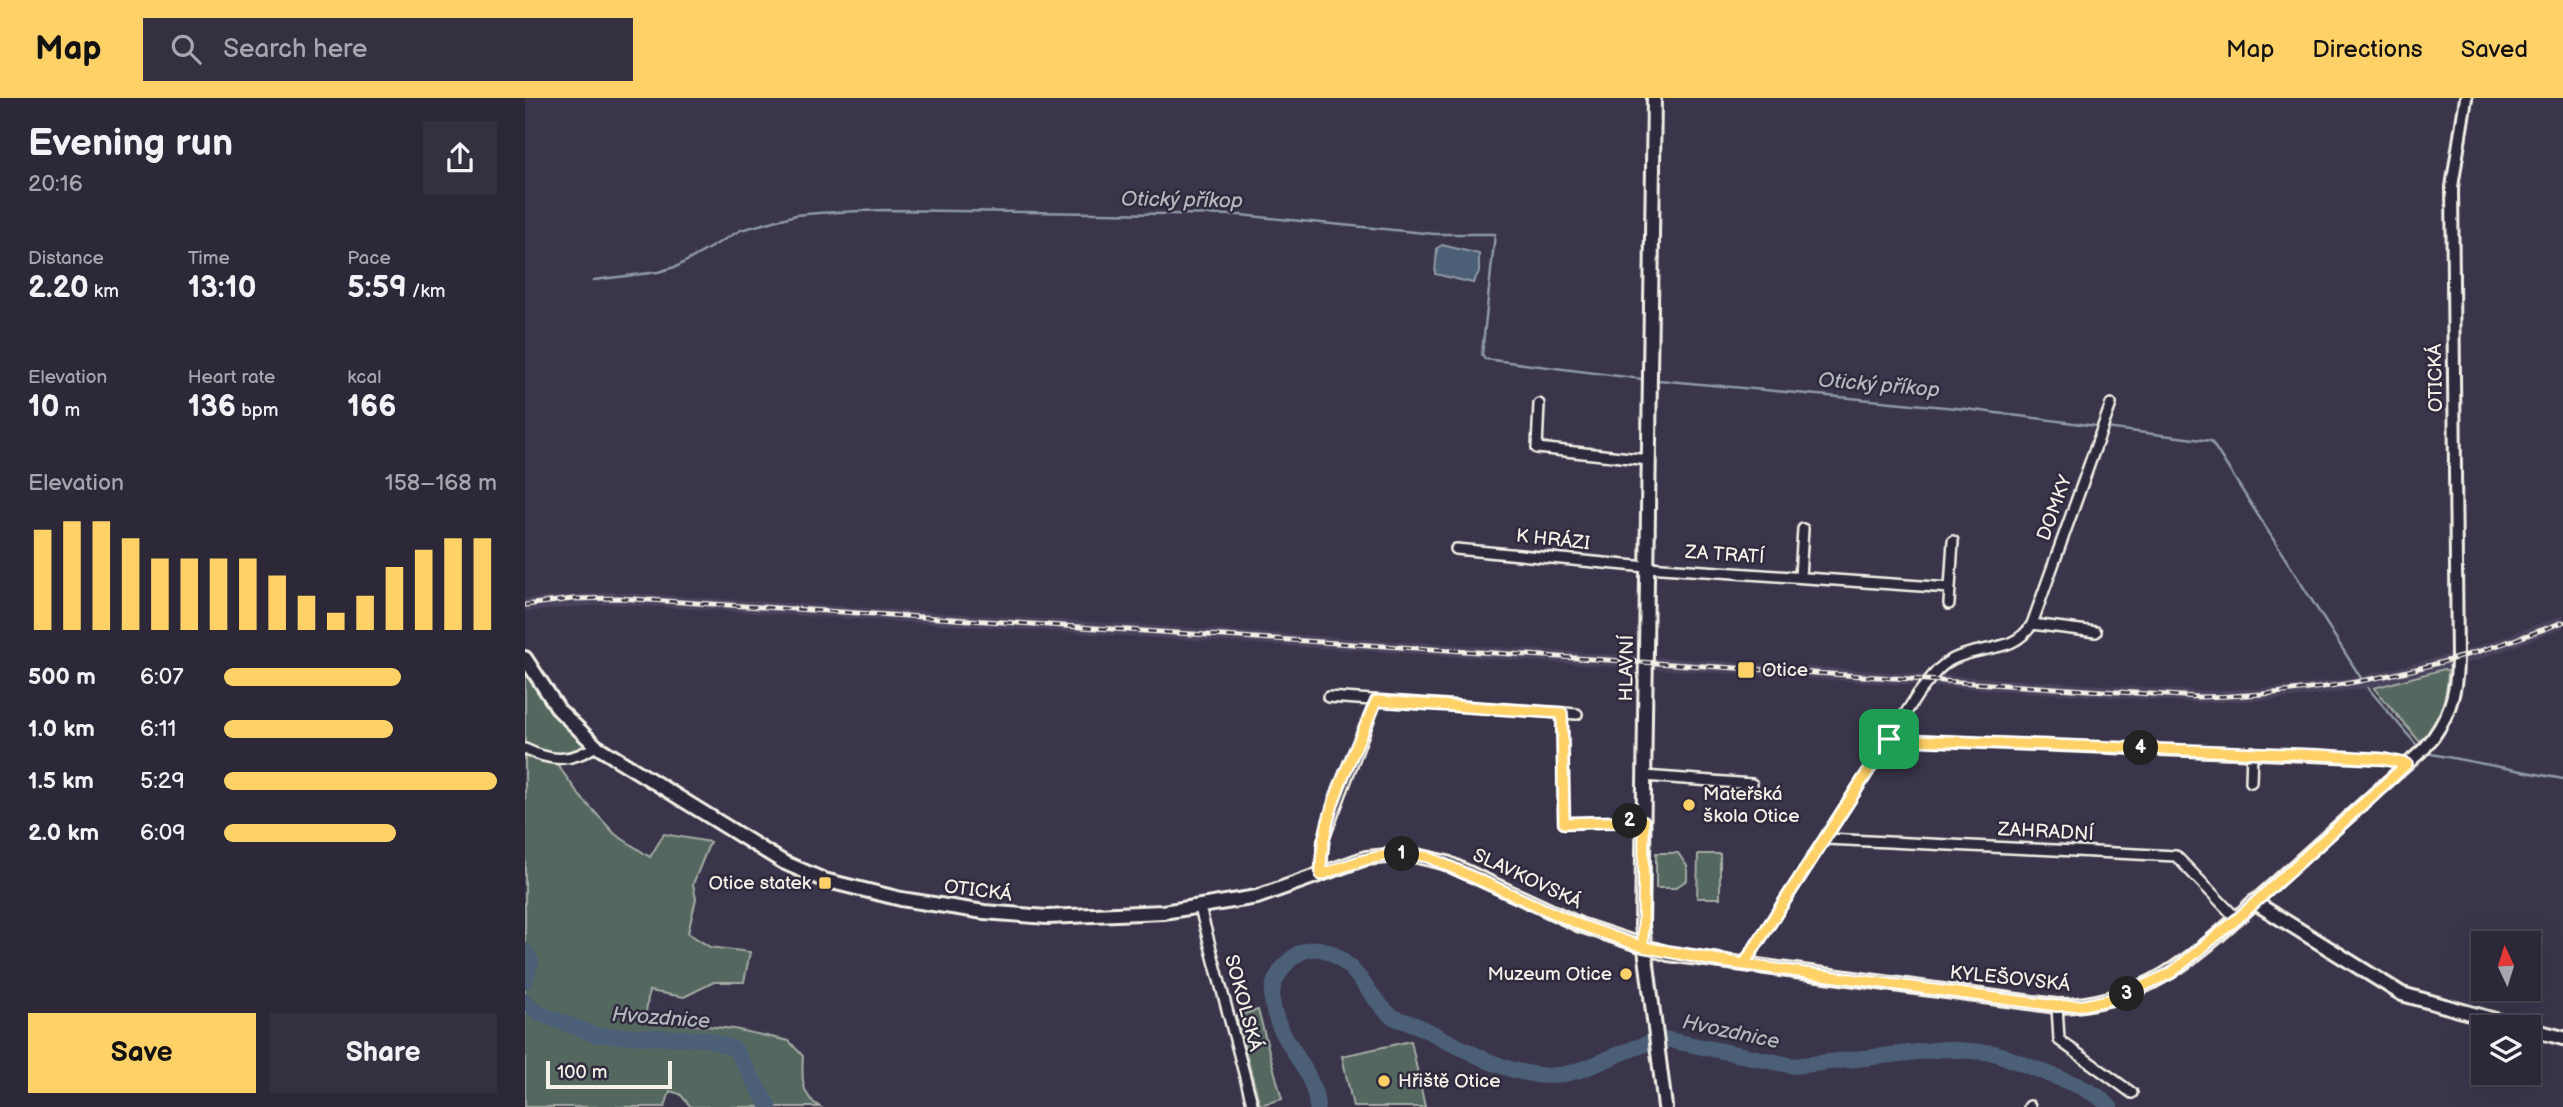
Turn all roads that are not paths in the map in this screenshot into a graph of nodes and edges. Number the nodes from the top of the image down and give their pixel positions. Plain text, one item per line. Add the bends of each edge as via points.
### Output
1 (1654, 98) edge
2 (2466, 98) edge
3 (1539, 404) dead end
4 (2111, 404) dead end
5 (1649, 460) junction
6 (1803, 528) dead end
7 (1953, 541) dead end
8 (1456, 549) dead end
9 (1647, 567) junction
10 (1800, 577) junction
11 (1950, 588) junction
12 (1948, 604) dead end
13 (2032, 624) junction
14 (2096, 632) dead end
15 (525, 658) edge
16 (1328, 696) dead end
17 (1376, 701) junction
18 (1562, 713) junction
19 (1577, 714) dead end
20 (1889, 739) junction
21 (596, 746) junction
22 (525, 749) edge
23 (2252, 752) junction
24 (2407, 764) junction
25 (1644, 776) junction
26 (2251, 782) dead end
27 (1752, 784) dead end
28 (1644, 821) junction
29 (1827, 839) junction
30 (1321, 875) junction
31 (1274, 893) joint
32 (2254, 902) junction
33 (1200, 908) junction
34 (2237, 919) junction
35 (1643, 947) junction
36 (1744, 964) junction
37 (2057, 1006) junction
38 (2477, 1015) edge
39 (2541, 1033) edge
40 (2563, 1038) edge
41 (2132, 1093) dead end
42 (1253, 1107) edge
43 (1665, 1107) edge

1 - 5 main road, HLAVNÍ
2 - 24 street, OTICKÁ via 2452,187 2455,694 2448,716
3 - 5 street via 1537,448
4 - 13 street, DOMKY
5 - 9 main road, HLAVNÍ
6 - 10 street
7 - 11 street
8 - 9 street, K HRÁZI
9 - 10 street, ZA TRATÍ
9 - 25 main road, HLAVNÍ
10 - 11 street, ZA TRATÍ
11 - 12 street
13 - 14 street
13 - 20 street via 2014,643 1956,657 1943,665
15 - 21 main road, OTICKÁ via 559,710
16 - 17 street
17 - 18 street
17 - 30 street via 1323,841
18 - 19 street
18 - 28 street via 1564,823
20 - 23 street
20 - 29 street
21 - 22 street via 578,758 559,760
21 - 33 main road, OTICKÁ via 805,873 901,899 1047,917
23 - 24 street
23 - 26 street
24 - 32 street, OTICKÁ
25 - 27 street
25 - 28 main road, HLAVNÍ
28 - 35 main road, HLAVNÍ
29 - 34 street, ZAHRADNÍ via 2176,856
29 - 36 street
30 - 31 main road, SLAVKOVSKÁ
30 - 35 main road, SLAVKOVSKÁ via 1375,856 1428,857 1580,925
31 - 33 main road, OTICKÁ
32 - 34 main road, KYLEŠOVSKÁ
32 - 38 main road via 2402,994
33 - 42 street, SOKOLSKÁ
34 - 37 main road, KYLEŠOVSKÁ via 2153,983 2099,1002
35 - 36 main road, KYLEŠOVSKÁ
35 - 43 main road, HLAVNÍ
36 - 37 main road, KYLEŠOVSKÁ
37 - 41 street via 2059,1040
39 - 40 main road

